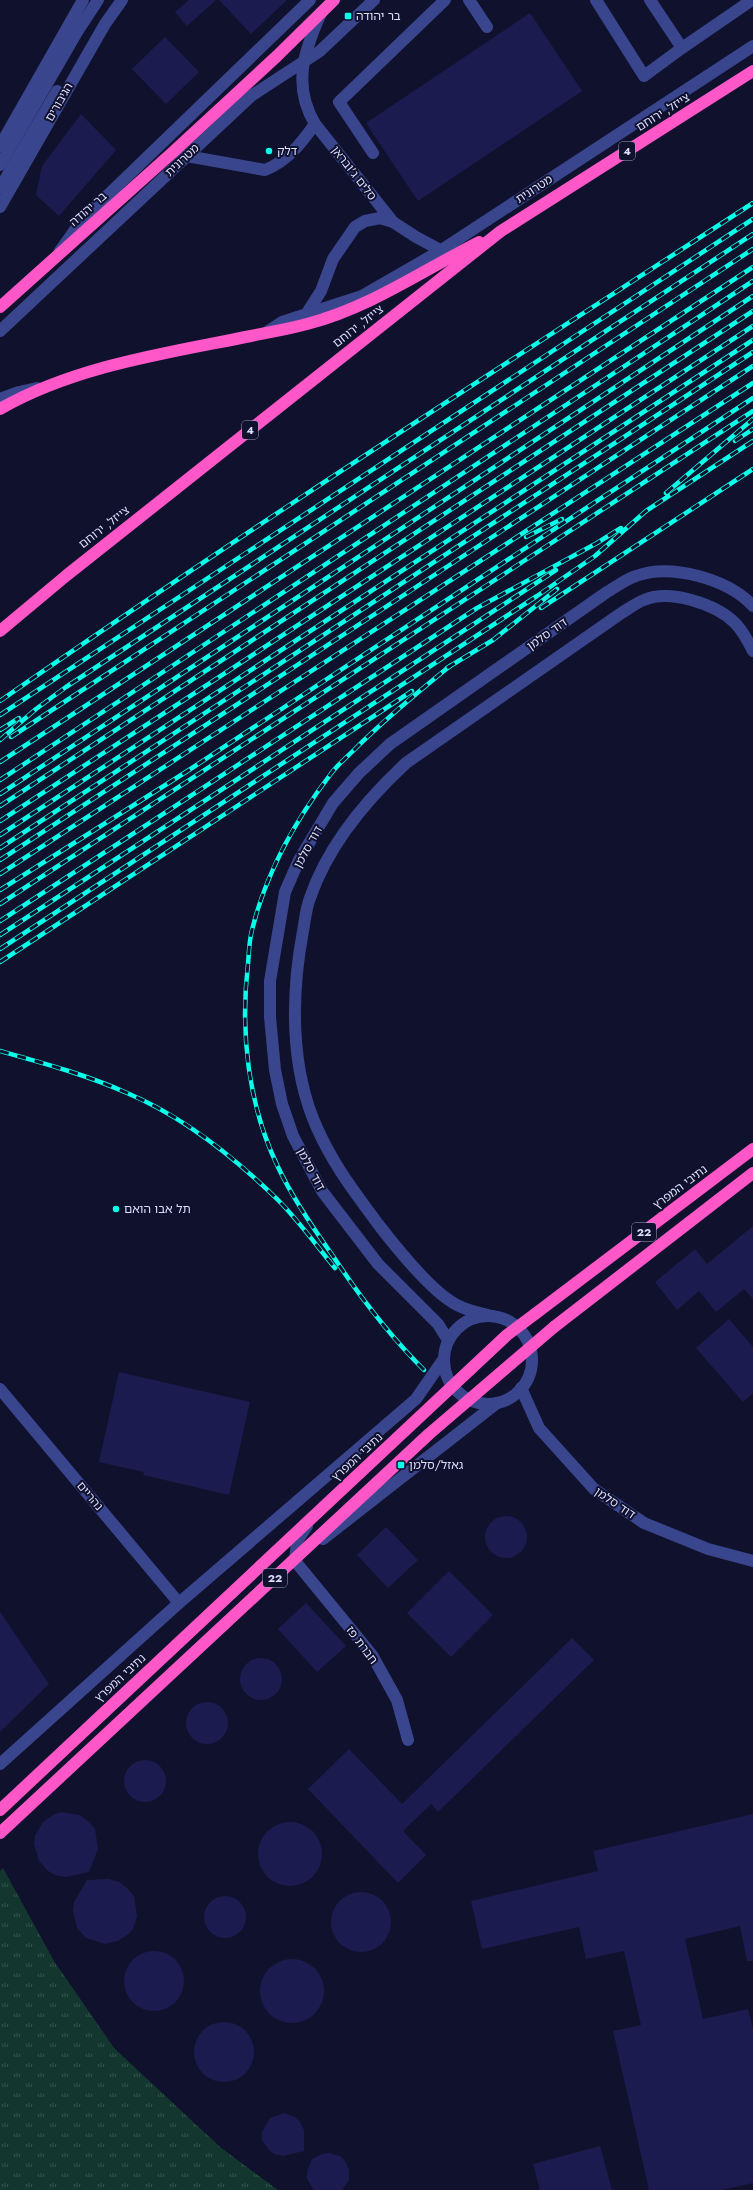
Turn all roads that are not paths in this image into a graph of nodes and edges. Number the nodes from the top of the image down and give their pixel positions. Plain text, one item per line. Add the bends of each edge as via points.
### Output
1 (83, 0) edge
2 (98, 0) edge
3 (113, 0) edge
4 (122, 0) edge
5 (310, 0) edge
6 (334, 0) edge
7 (374, 0) edge
8 (445, 0) edge
9 (468, 0) edge
10 (596, 0) edge
11 (650, 0) edge
12 (752, 0) edge
13 (321, 12) junction
14 (487, 27) dead end
15 (753, 46) edge
16 (682, 48) junction
17 (277, 56) junction
18 (304, 62) junction
19 (238, 70) junction
20 (753, 71) edge
21 (315, 124) junction
22 (0, 146) edge
23 (373, 153) dead end
24 (172, 154) junction
25 (187, 156) junction
26 (0, 165) edge
27 (0, 188) edge
28 (0, 207) edge
29 (393, 222) junction
30 (501, 231) junction
31 (60, 251) junction
32 (440, 251) junction
33 (454, 255) junction
34 (0, 307) edge
35 (305, 316) junction
36 (0, 331) edge
37 (265, 333) junction
38 (52, 386) junction
39 (0, 399) edge
40 (0, 410) edge
41 (753, 606) edge
42 (0, 631) edge
43 (753, 651) edge
44 (750, 1151) edge
45 (753, 1173) edge
46 (492, 1316) junction
47 (448, 1340) junction
48 (444, 1360) junction
49 (521, 1388) junction
50 (0, 1389) edge
51 (416, 1398) junction
52 (497, 1403) junction
53 (296, 1561) junction
54 (753, 1561) edge
55 (179, 1603) junction
56 (408, 1740) dead end
57 (0, 1764) edge
58 (0, 1810) edge
59 (0, 1833) edge
60 (0, 1837) edge

1 - 22 street
2 - 26 street
3 - 27 street via 77,56
4 - 28 street, הגיבורים via 101,31
5 - 19 street
6 - 13 highway, בר יהודה
7 - 18 street, מטרונית via 331,41
8 - 23 street via 339,102
9 - 14 street
10 - 16 street via 644,76
11 - 16 street
12 - 16 street
13 - 17 highway, בר יהודה
13 - 18 street, סלים ג'ובראן via 308,44
15 - 32 street, מטרונית
17 - 19 street
17 - 24 highway, בר יהודה
18 - 21 street, סלים ג'ובראן via 304,99
18 - 25 street, מטרונית via 251,96
19 - 31 street via 82,220
20 - 30 highway, צייזל, ירוחם / 4
21 - 25 street via 299,146 275,166 265,170
21 - 29 street, סלים ג'ובראן
24 - 25 street
24 - 31 highway, בר יהודה
25 - 36 street, מטרונית
29 - 32 street
29 - 35 street via 380,218 355,227 333,259 321,291
30 - 33 highway
30 - 42 highway, צייזל, ירוחם / 4 via 79,565
31 - 34 highway, בר יהודה
32 - 33 street
32 - 35 street, מטרונית via 362,296
33 - 37 highway via 370,301 308,324
35 - 37 street, מטרונית via 282,322
37 - 38 highway via 129,362
38 - 39 street via 19,392
38 - 40 highway via 21,398
41 - 47 street, דוד סלמן via 713,580 674,571 636,575 607,592 390,744 359,773 333,804 299,860 285,892 270,981 270,1017 275,1070 282,1104 293,1136 322,1191 378,1264 438,1324
43 - 46 street, דוד סלמן via 735,623 703,603 672,596 645,599 406,763 377,790 353,818 321,871 309,899 295,983 295,1016 299,1067 316,1127 342,1177 397,1248 440,1292 456,1304 473,1312
44 - 58 highway, נתיבי המפרץ / 22, bridge via 508,1335
45 - 59 highway, 22, bridge via 554,1327 429,1434
46 - 47 street via 479,1316 466,1321
46 - 49 street via 505,1319 517,1326 526,1337 532,1363 529,1377
47 - 48 street
48 - 51 street
48 - 52 street via 445,1373 460,1394 471,1401
49 - 52 street via 510,1398
49 - 54 street, דוד סלמן via 539,1428 594,1489 644,1522 708,1549
50 - 55 street, נהריים
51 - 53 street via 406,1426 390,1452 302,1530 295,1548
51 - 55 street
52 - 53 street
53 - 56 street, חברת פז via 372,1655 397,1700
53 - 60 street
55 - 57 street

